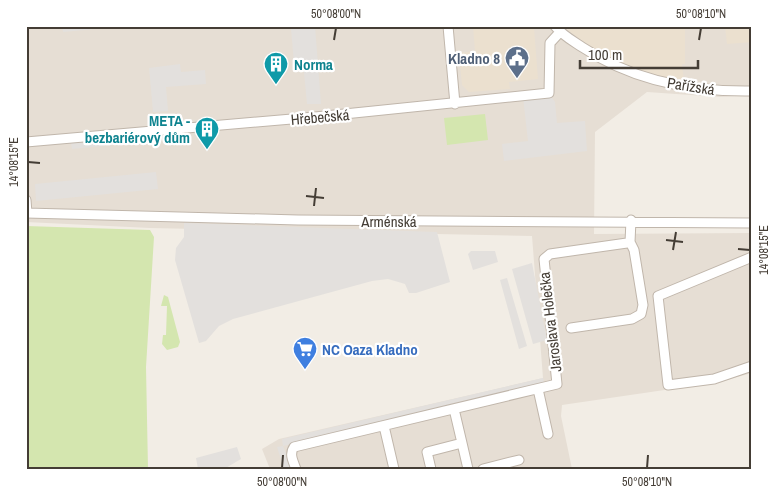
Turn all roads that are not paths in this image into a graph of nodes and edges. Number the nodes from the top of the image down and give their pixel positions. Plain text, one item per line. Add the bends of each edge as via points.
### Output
1 (448, 26) edge
2 (557, 29) edge
3 (752, 91) edge
4 (455, 104) junction
5 (26, 142) edge
6 (26, 200) edge
7 (27, 213) edge
8 (631, 220) junction
9 (752, 223) edge
10 (630, 242) junction
11 (752, 257) edge
12 (571, 328) dead end
13 (752, 366) edge
14 (538, 389) junction
15 (454, 409) junction
16 (384, 426) junction
17 (548, 434) dead end
18 (462, 443) junction
19 (519, 460) dead end
20 (296, 469) edge
21 (394, 469) edge
22 (431, 469) edge
23 (468, 469) edge
24 (482, 469) edge

1 - 4 street
2 - 3 street, Pařížská via 591,53 633,74 681,87
2 - 4 street, Hřebečská via 550,43 549,93
4 - 5 street, Hřebečská
6 - 7 street
7 - 8 street, Arménská via 306,220
8 - 9 street, Arménská
8 - 10 street, Jaroslava Holečka
10 - 12 street, Jaroslava Holečka via 643,305 640,314 632,319
10 - 14 street, Jaroslava Holečka via 550,254 544,259 558,384
11 - 13 street via 658,296 668,385 714,379
14 - 15 street
14 - 17 street
15 - 16 street
15 - 18 street
16 - 20 street via 294,447 291,457
16 - 21 street
18 - 22 street via 427,452
18 - 23 street
19 - 24 street

